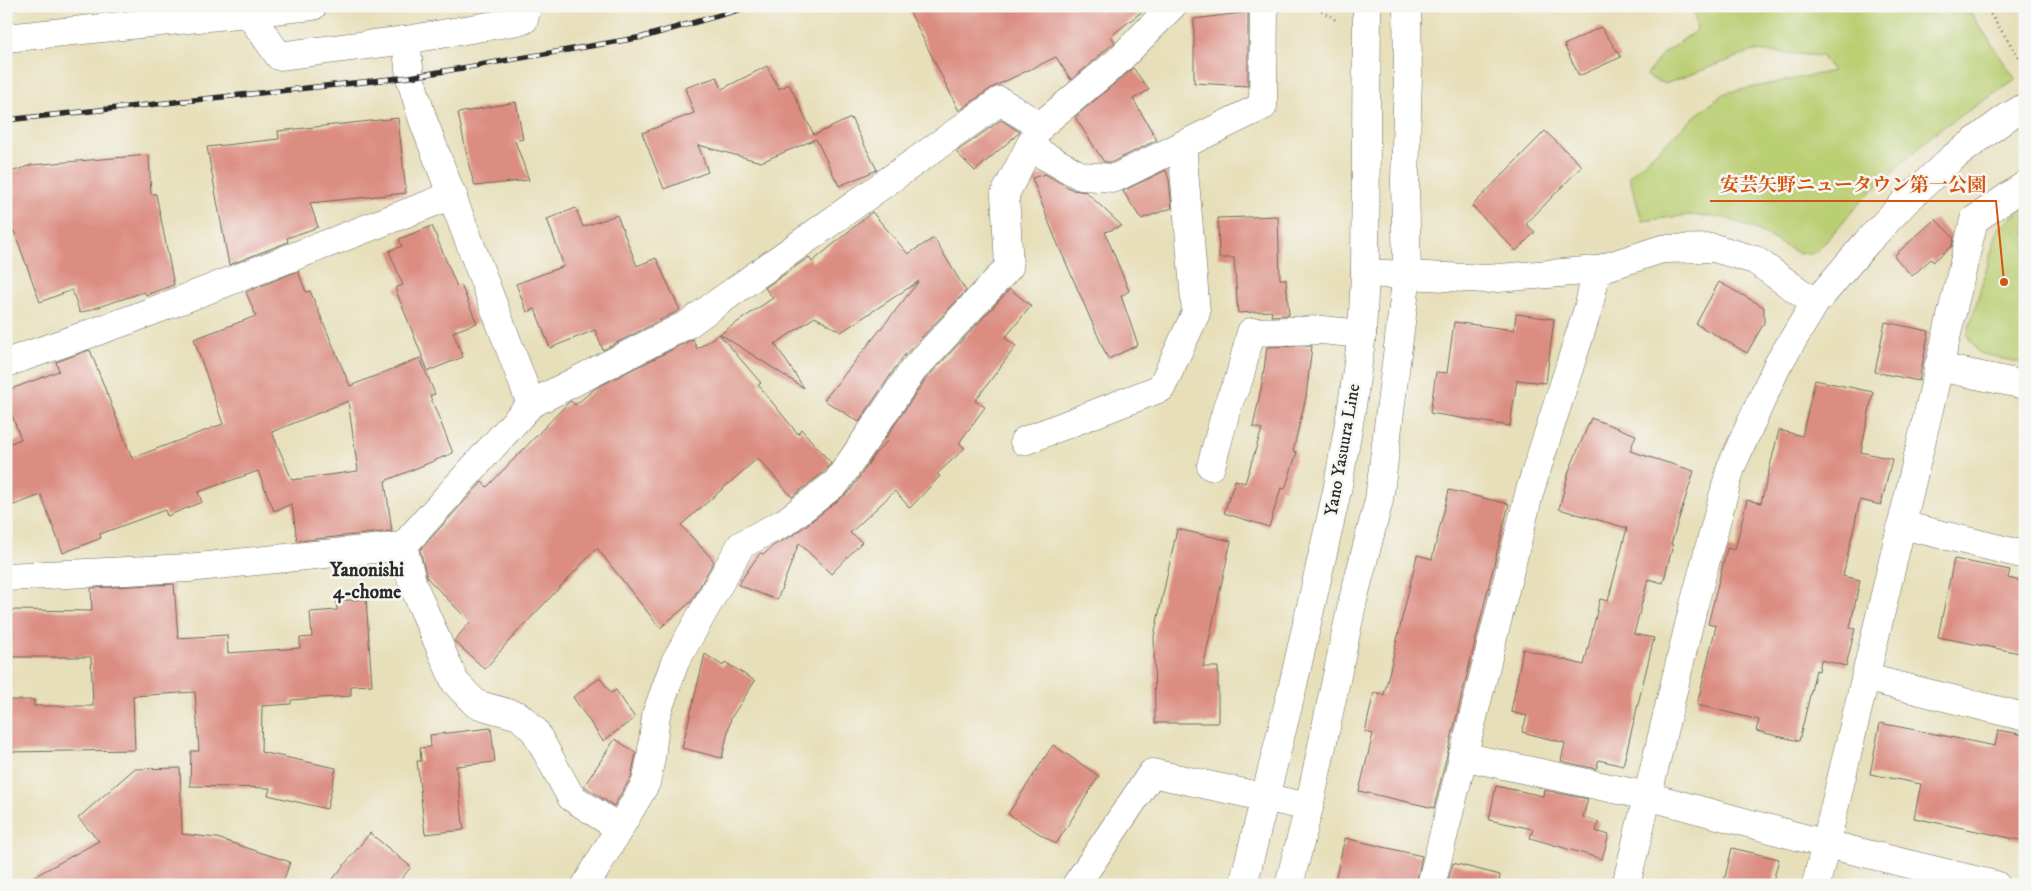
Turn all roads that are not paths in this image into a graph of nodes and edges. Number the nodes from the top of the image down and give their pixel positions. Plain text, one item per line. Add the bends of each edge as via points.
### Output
1 (313, 6) edge
2 (527, 6) edge
3 (1172, 6) edge
4 (1264, 6) edge
5 (1367, 6) edge
6 (1408, 6) edge
7 (249, 14) junction
8 (6, 38) edge
9 (406, 40) junction
10 (2025, 107) edge
11 (1035, 136) junction
12 (1182, 145) junction
13 (2025, 185) edge
14 (453, 195) junction
15 (1597, 270) junction
16 (1365, 273) junction
17 (1407, 274) junction
18 (1815, 303) junction
19 (1362, 334) junction
20 (6, 363) edge
21 (1938, 367) junction
22 (2025, 385) edge
23 (532, 404) junction
24 (1024, 441) dead end
25 (1212, 466) dead end
26 (1902, 525) junction
27 (402, 546) junction
28 (2025, 555) edge
29 (6, 577) edge
30 (1866, 678) junction
31 (2025, 716) edge
32 (1462, 756) junction
33 (1647, 796) junction
34 (1265, 797) junction
35 (1309, 806) junction
36 (619, 828) junction
37 (1826, 844) junction
38 (586, 885) edge
39 (1076, 885) edge
40 (1243, 885) edge
41 (1289, 885) edge
42 (1431, 885) edge
43 (1626, 885) edge
44 (1816, 885) edge
45 (1996, 885) edge

1 - 7 main road
2 - 9 main road via 524,20
3 - 11 main road via 1118,62
4 - 12 main road via 1263,106
5 - 16 main road, Yano Yasuura Line
6 - 17 main road
7 - 8 main road
7 - 9 main road via 279,56
9 - 14 main road via 410,77 423,120
10 - 18 main road via 1951,160 1905,202
11 - 12 main road via 1081,176 1115,178
11 - 23 main road via 1000,102 688,324
11 - 36 main road via 1005,194 1009,267 913,370 837,482 785,522 741,545 675,662 656,715 646,783
12 - 24 main road via 1196,313 1161,388
13 - 21 main road via 1974,220
14 - 20 main road via 132,319
14 - 23 main road
15 - 17 main road via 1487,279
15 - 18 main road via 1662,249 1714,248 1755,260
15 - 32 main road via 1588,309 1530,490
16 - 17 main road
16 - 19 main road, Yano Yasuura Line
17 - 35 main road via 1379,500
18 - 33 main road via 1776,366 1731,467
19 - 25 main road via 1322,330 1251,332
19 - 34 main road, Yano Yasuura Line via 1337,491
21 - 22 main road
21 - 26 main road
23 - 27 main road
26 - 28 main road
26 - 30 main road
27 - 29 main road via 188,568
27 - 36 main road via 413,585 455,682 476,704 519,716 535,731 571,797
30 - 31 main road
30 - 37 main road
32 - 33 main road
32 - 42 main road
33 - 37 main road
33 - 43 main road
34 - 35 main road
34 - 39 main road via 1152,773
34 - 40 main road, Yano Yasuura Line
35 - 41 main road
36 - 38 main road
37 - 44 main road
37 - 45 main road

